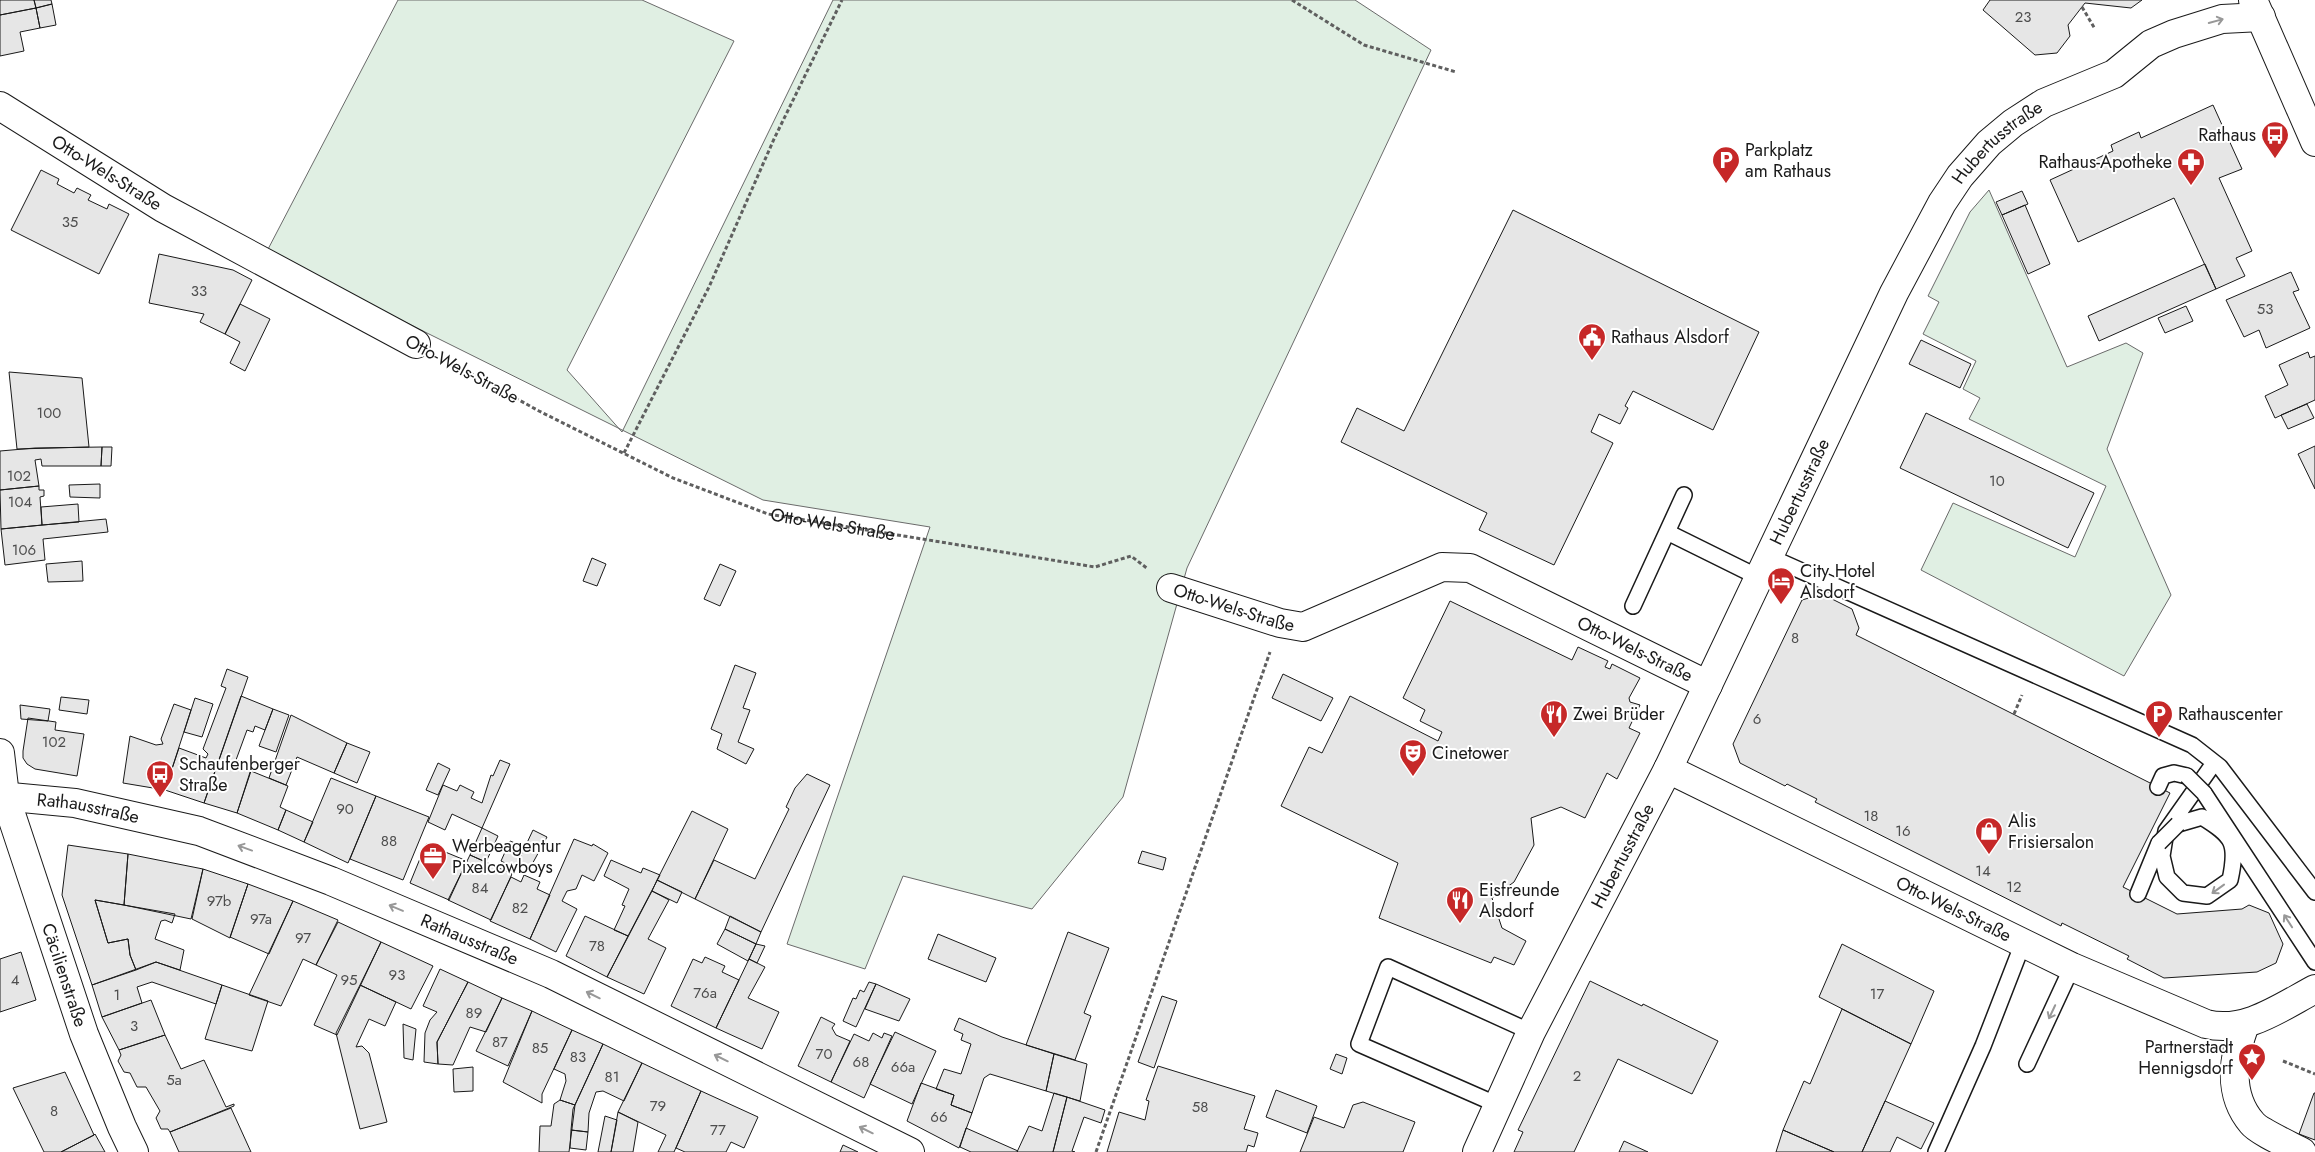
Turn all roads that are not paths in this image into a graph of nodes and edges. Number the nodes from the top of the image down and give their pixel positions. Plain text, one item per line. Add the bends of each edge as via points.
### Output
1 (2257, 8) edge
2 (0, 106) edge
3 (2315, 142) edge
4 (416, 344) road end
5 (1684, 495) dead end
6 (1667, 532) junction
7 (1765, 567) junction
8 (1171, 588) road end
9 (1633, 606) dead end
10 (1708, 685) junction
11 (0, 753) edge
12 (2214, 763) junction
13 (1668, 770) junction
14 (2158, 787) dead end
15 (2, 796) edge
16 (2315, 892) edge
17 (2138, 894) dead end
18 (2023, 943) junction
19 (2315, 962) edge
20 (2072, 968) junction
21 (2315, 989) edge
22 (2245, 1024) junction
23 (1531, 1032) junction
24 (2028, 1064) dead end
25 (1498, 1105) junction
26 (2299, 1150) edge
27 (134, 1152) edge
28 (910, 1152) edge
29 (1476, 1152) edge
30 (1936, 1152) edge

1 - 3 street
7 -> 1 street, Hubertusstraße via 1894,293 1942,203 1989,143 2044,103 2114,74 2151,44
2 - 4 street, Otto-Wels-Straße via 163,208
5 - 6 lane
6 - 7 lane
6 - 9 lane
7 - 10 street, Hubertusstraße
7 - 12 lane via 2192,745
8 - 10 street, Otto-Wels-Straße via 1280,623 1303,627 1442,567 1470,568
10 - 13 street, Hubertusstraße
11 - 15 street
12 - 16 lane
17 -> 12 lane, bridge via 2159,843 2178,824 2202,817 2225,831 2235,856 2230,880 2207,896 2183,893 2168,877 2162,856 2166,831
13 - 18 street, Otto-Wels-Straße
13 - 23 street, Hubertusstraße
19 -> 14 lane, bridge via 2204,793 2187,776 2174,772 2163,776
15 - 27 street, Cäcilienstraße via 84,1034
28 -> 15 street, Rathausstraße via 551,974 331,880 199,831 75,803
18 - 20 street, Otto-Wels-Straße
18 - 30 lane via 1983,1046
20 - 22 street, Otto-Wels-Straße via 2206,1024 2222,1028
20 -> 24 lane
21 - 22 street, Otto-Wels-Straße
22 - 26 street via 2236,1048 2233,1079 2240,1104 2252,1125
23 - 25 street, Hubertusstraße
23 - 25 lane via 1388,968 1359,1044
25 - 29 street, Hubertusstraße

